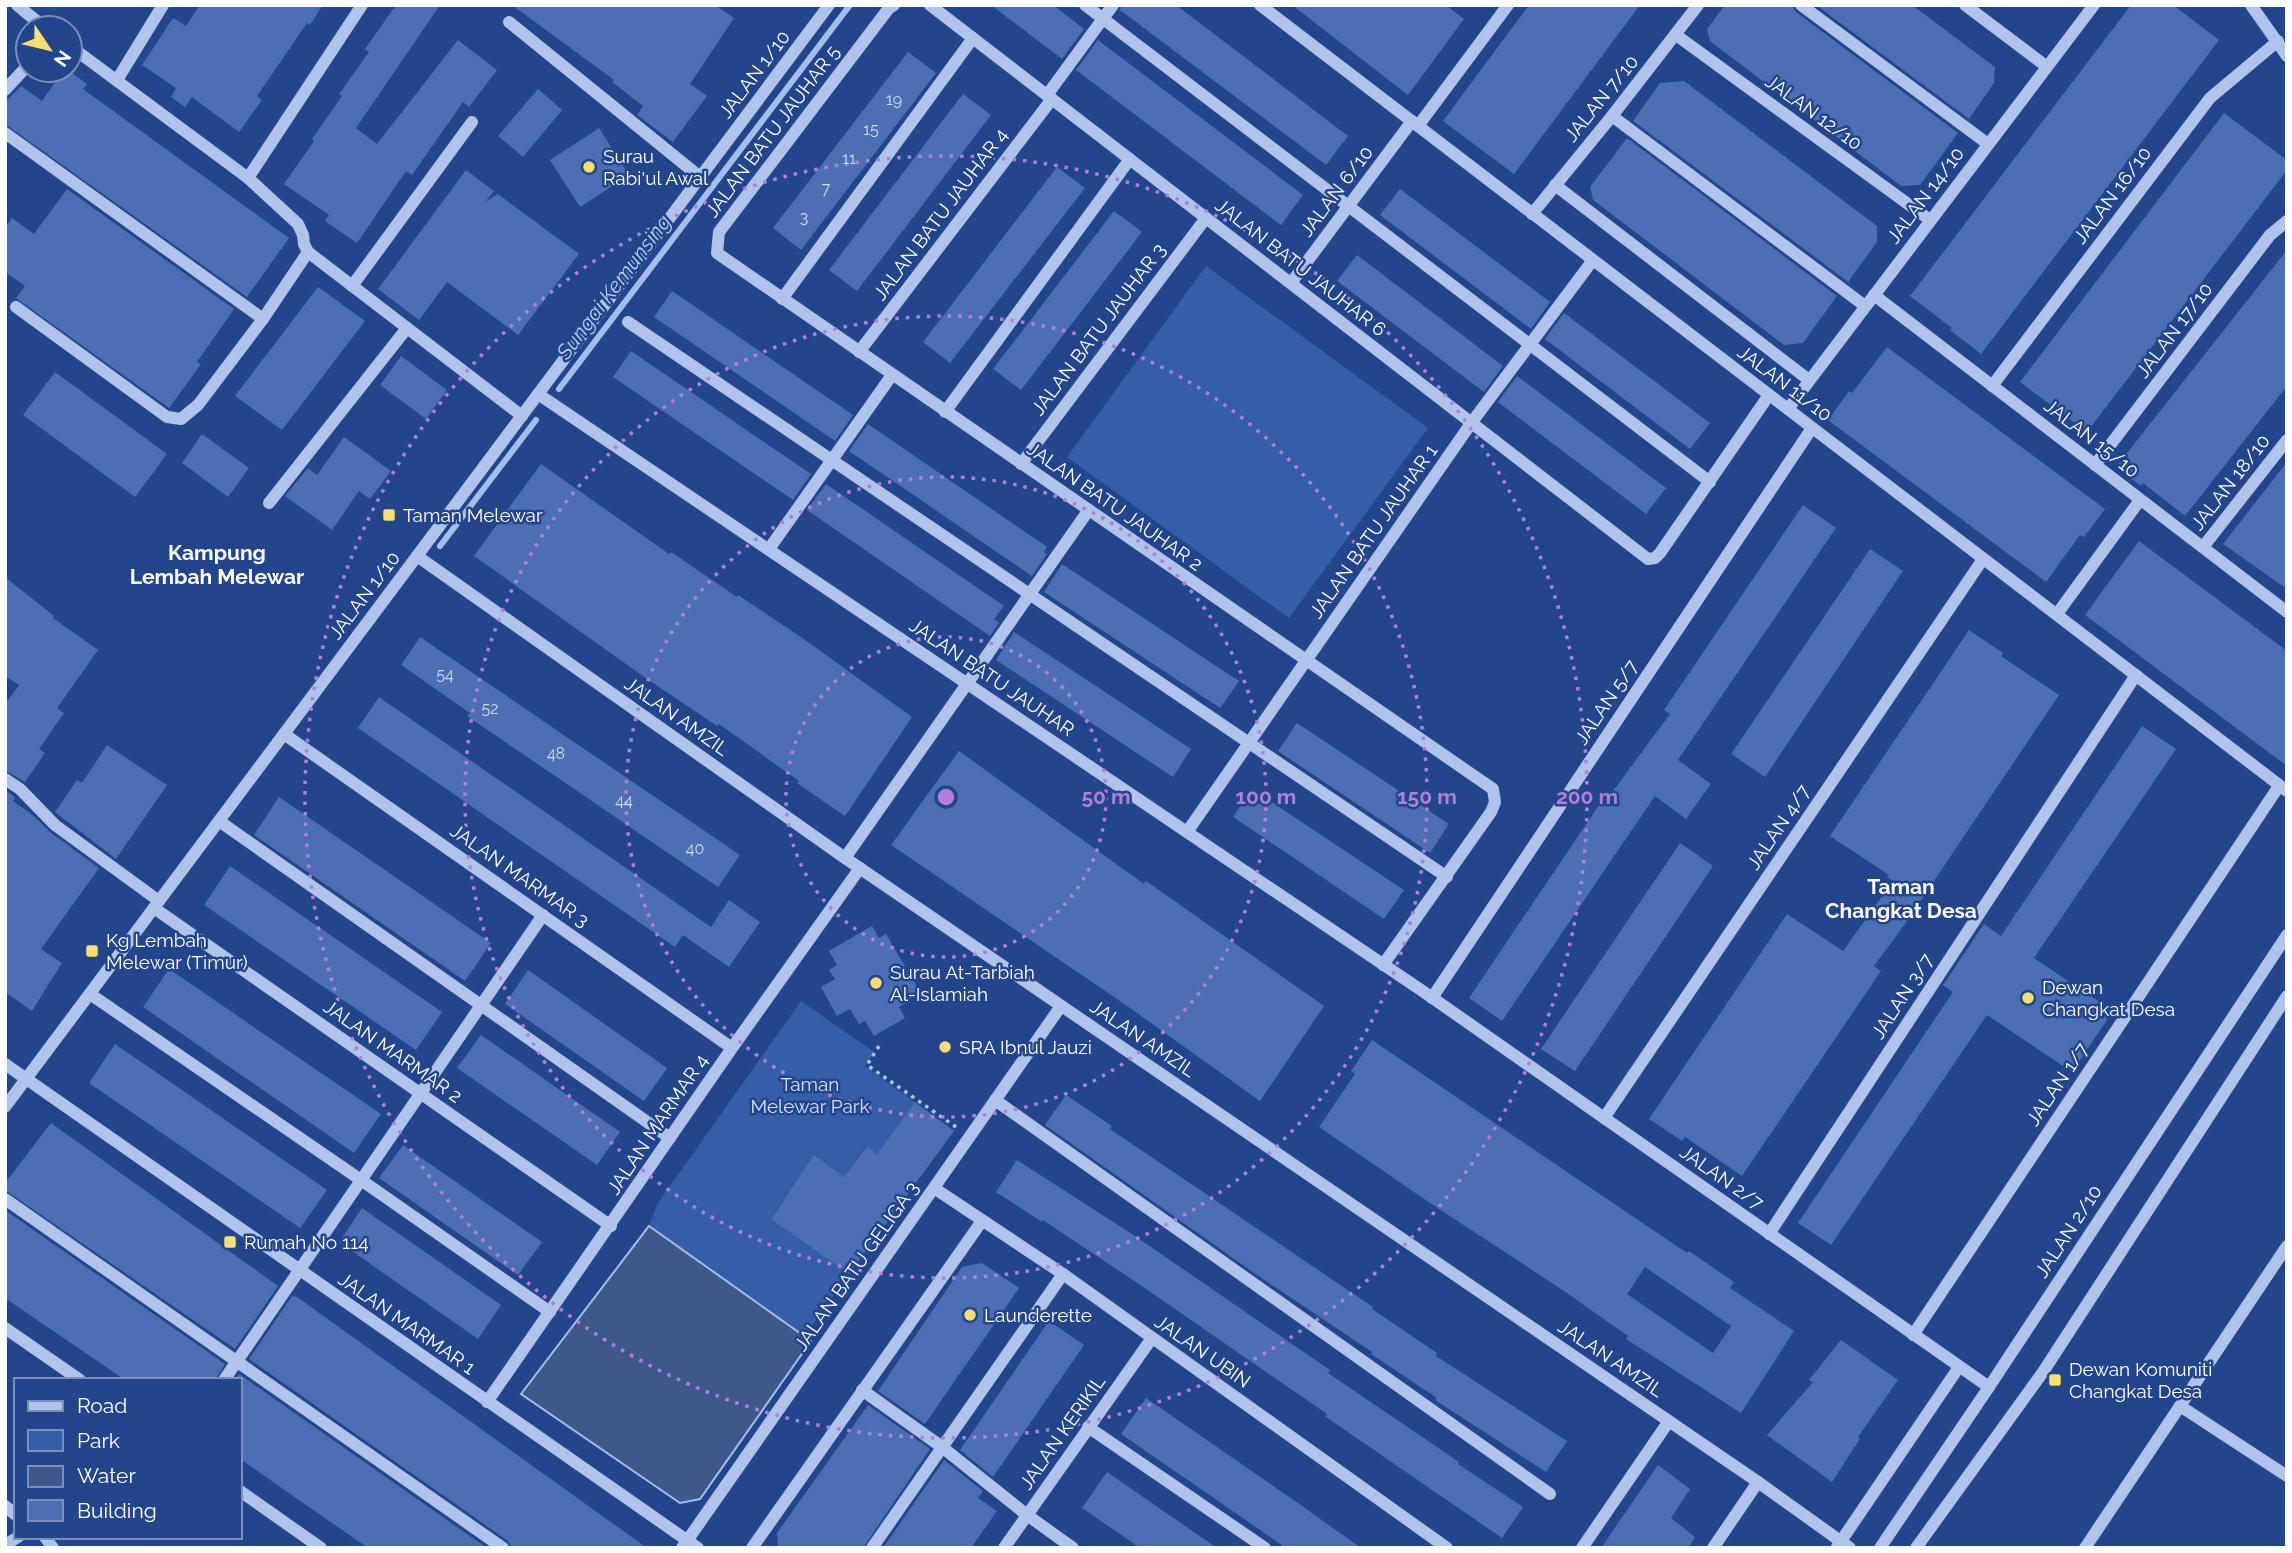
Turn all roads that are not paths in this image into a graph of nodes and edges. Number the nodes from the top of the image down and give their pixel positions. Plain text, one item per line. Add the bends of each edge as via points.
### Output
1 (163, 5) edge
2 (362, 5) edge
3 (829, 5) edge
4 (894, 5) edge
5 (930, 5) edge
6 (1085, 5) edge
7 (1113, 5) edge
8 (1260, 5) edge
9 (1698, 5) edge
10 (1801, 5) edge
11 (1965, 5) edge
12 (2094, 5) edge
13 (2251, 5) edge
14 (1504, 7) edge
15 (1103, 19) junction
16 (509, 22) dead end
17 (1676, 36) junction
18 (973, 38) junction
19 (2278, 41) junction
20 (84, 56) edge
21 (2287, 56) edge
22 (2046, 66) junction
23 (117, 80) junction
24 (1049, 97) junction
25 (1612, 116) junction
26 (472, 122) dead end
27 (1415, 124) junction
28 (5, 133) edge
29 (1988, 144) junction
30 (1130, 159) junction
31 (701, 177) junction
32 (248, 178) junction
33 (1555, 185) junction
34 (1348, 206) junction
35 (1532, 214) junction
36 (1206, 218) junction
37 (1930, 220) junction
38 (2287, 221) edge
39 (309, 251) junction
40 (717, 253) joint
41 (1592, 260) junction
42 (1291, 283) junction
43 (352, 286) junction
44 (782, 299) junction
45 (1870, 301) junction
46 (16, 307) dead end
47 (263, 319) junction
48 (628, 322) dead end
49 (407, 328) junction
50 (1530, 345) junction
51 (859, 352) junction
52 (892, 375) junction
53 (1809, 380) junction
54 (1992, 386) junction
55 (538, 394) junction
56 (1769, 395) junction
57 (1788, 409) junction
58 (945, 412) junction
59 (522, 416) junction
60 (1472, 422) junction
61 (1812, 428) junction
62 (2287, 440) edge
63 (833, 461) junction
64 (1021, 464) junction
65 (2095, 465) junction
66 (1710, 482) junction
67 (2140, 500) junction
68 (269, 503) dead end
69 (1088, 511) junction
70 (2203, 547) junction
71 (769, 549) junction
72 (417, 556) junction
73 (1983, 559) junction
74 (1030, 594) junction
75 (2287, 612) edge
76 (2057, 614) junction
77 (1306, 661) junction
78 (2136, 675) junction
79 (967, 683) junction
80 (284, 734) junction
81 (1249, 743) junction
82 (5, 779) edge
83 (2283, 788) edge
84 (219, 821) junction
85 (1187, 832) junction
86 (845, 858) junction
87 (860, 868) junction
88 (1447, 877) junction
89 (157, 904) junction
90 (543, 915) junction
91 (2287, 934) edge
92 (1383, 965) junction
93 (89, 994) junction
94 (1428, 995) junction
95 (2287, 996) edge
96 (482, 1004) junction
97 (1061, 1006) junction
98 (732, 1048) junction
99 (5, 1064) edge
100 (26, 1079) junction
101 (420, 1094) junction
102 (995, 1100) junction
103 (5, 1107) edge
104 (1604, 1118) junction
105 (670, 1138) junction
106 (361, 1180) junction
107 (934, 1188) junction
108 (5, 1199) edge
109 (982, 1221) junction
110 (611, 1226) junction
111 (1769, 1234) junction
112 (2287, 1246) edge
113 (299, 1270) junction
114 (1063, 1275) junction
115 (550, 1312) junction
116 (5, 1328) edge
117 (1913, 1335) junction
118 (1152, 1338) junction
119 (236, 1362) junction
120 (1959, 1367) junction
121 (77, 1378) edge
122 (225, 1378) edge
123 (1989, 1387) junction
124 (862, 1390) junction
125 (488, 1402) junction
126 (2180, 1406) junction
127 (1669, 1421) junction
128 (1088, 1427) junction
129 (942, 1447) junction
130 (2287, 1476) edge
131 (1758, 1482) junction
132 (242, 1492) edge
133 (1550, 1494) dead end
134 (1027, 1516) junction
135 (689, 1545) edge
136 (1843, 1546) edge
137 (321, 1548) edge
138 (503, 1548) edge
139 (752, 1548) edge
140 (872, 1548) edge
141 (1004, 1548) edge
142 (1073, 1548) edge
143 (1265, 1548) edge
144 (1447, 1548) edge
145 (1582, 1548) edge
146 (1713, 1548) edge
147 (1880, 1548) edge
148 (1916, 1548) edge
149 (2085, 1548) edge

1 - 23 street
2 - 32 street
3 - 31 street, JALAN 1/10
4 - 40 street, JALAN BATU JAUHAR 5 via 719,232
5 - 18 street, JALAN BATU JAUHAR 6
6 - 15 street
7 - 15 street, JALAN BATU JAUHAR 4
8 - 27 street, JALAN 11/10
9 - 17 street, JALAN 7/10
10 - 29 street
11 - 22 street
12 - 22 street, JALAN 14/10
13 - 19 street
14 - 27 street, JALAN 6/10
15 - 24 street, JALAN BATU JAUHAR 4
15 - 34 street
16 - 31 street
17 - 25 street, JALAN 7/10
17 - 37 street, JALAN 12/10
18 - 24 street, JALAN BATU JAUHAR 6
18 - 44 street
19 - 21 street
19 - 54 street, JALAN 16/10 via 2210,98
20 - 23 street
22 - 29 street, JALAN 14/10
23 - 32 street
24 - 30 street, JALAN BATU JAUHAR 6
24 - 51 street, JALAN BATU JAUHAR 4
25 - 33 street, JALAN 7/10
25 - 45 street, JALAN 15/10
26 - 43 street
27 - 34 street, JALAN 6/10
27 - 35 street, JALAN 11/10
28 - 47 street
29 - 37 street, JALAN 14/10
30 - 36 street, JALAN BATU JAUHAR 6
30 - 58 street
31 - 55 street, JALAN 1/10
32 - 39 street via 298,224
33 - 35 street, JALAN 7/10
33 - 53 street
34 - 42 street, JALAN 6/10
34 - 50 street
35 - 41 street, JALAN 11/10
36 - 42 street, JALAN BATU JAUHAR 6
36 - 64 street, JALAN BATU JAUHAR 3
37 - 45 street, JALAN 14/10
38 - 65 street, JALAN 17/10 via 2270,235
39 - 43 street
39 - 47 street
40 - 44 street, JALAN BATU JAUHAR 2
41 - 50 street, JALAN BATU JAUHAR 1
41 - 56 street, JALAN 11/10
42 - 60 street, JALAN BATU JAUHAR 6
43 - 49 street
44 - 51 street, JALAN BATU JAUHAR 2
45 - 53 street, JALAN 14/10
45 - 54 street, JALAN 15/10
46 - 47 street via 167,417 181,419 198,405
48 - 63 street
49 - 59 street
49 - 68 street
50 - 60 street, JALAN BATU JAUHAR 1
50 - 66 street
51 - 52 street, JALAN BATU JAUHAR 2
52 - 58 street, JALAN BATU JAUHAR 2
52 - 63 street
53 - 57 street, JALAN 14/10
54 - 65 street, JALAN 15/10
55 - 59 street, JALAN 1/10
55 - 71 street, JALAN BATU JAUHAR
56 - 57 street, JALAN 11/10
56 - 66 street
57 - 61 street, JALAN 11/10
58 - 64 street, JALAN BATU JAUHAR 2
59 - 72 street, JALAN 1/10
60 - 66 street, JALAN BATU JAUHAR 6 via 1648,559 1660,553
60 - 77 street, JALAN BATU JAUHAR 1
61 - 73 street, JALAN 11/10
61 - 94 street, JALAN 5/7
62 - 70 street, JALAN 18/10
63 - 71 street
63 - 74 street
64 - 69 street, JALAN BATU JAUHAR 2
65 - 67 street, JALAN 15/10
67 - 70 street, JALAN 15/10
67 - 76 street
69 - 74 street
69 - 77 street, JALAN BATU JAUHAR 2
70 - 75 street, JALAN 15/10
71 - 79 street, JALAN BATU JAUHAR
72 - 80 street, JALAN 1/10
72 - 86 street, JALAN AMZIL
73 - 76 street, JALAN 11/10
73 - 104 street, JALAN 4/7
74 - 79 street
74 - 81 street
76 - 78 street, JALAN 11/10
77 - 81 street, JALAN BATU JAUHAR 1
77 - 88 street, JALAN BATU JAUHAR 2 via 1493,789 1491,812
78 - 83 street, JALAN 11/10
78 - 111 street, JALAN 3/7
79 - 85 street, JALAN BATU JAUHAR
79 - 86 street
80 - 84 street, JALAN 1/10
80 - 90 street, JALAN MARMAR 3
81 - 85 street, JALAN BATU JAUHAR 1
81 - 88 street
82 - 89 street, JALAN MARMAR 2 via 55,825
83 - 117 street, JALAN 1/7
84 - 89 street, JALAN 1/10
84 - 96 street
85 - 92 street, JALAN BATU JAUHAR
86 - 87 street, JALAN AMZIL
87 - 97 street, JALAN AMZIL
87 - 98 street, JALAN MARMAR 4
88 - 92 street
89 - 93 street, JALAN 1/10
89 - 101 street, JALAN MARMAR 2
90 - 96 street
90 - 98 street, JALAN MARMAR 3
91 - 123 street, JALAN 2/10
92 - 94 street, JALAN BATU JAUHAR
93 - 100 street, JALAN 1/10
93 - 106 street
94 - 104 street, JALAN 2/7
95 - 148 street via 2043,1372
96 - 101 street
96 - 105 street
97 - 102 street, JALAN BATU GELIGA 3
97 - 127 street, JALAN AMZIL
98 - 105 street, JALAN MARMAR 4
99 - 100 street, JALAN MARMAR 1
100 - 103 street, JALAN 1/10
100 - 113 street, JALAN MARMAR 1
101 - 106 street
101 - 110 street, JALAN MARMAR 2
102 - 107 street, JALAN BATU GELIGA 3
102 - 133 street
104 - 111 street, JALAN 2/7
105 - 110 street, JALAN MARMAR 4
106 - 113 street
106 - 115 street
107 - 109 street, JALAN UBIN
107 - 135 street, JALAN BATU GELIGA 3
108 - 119 street
109 - 114 street, JALAN UBIN
109 - 124 street
110 - 115 street, JALAN MARMAR 4
111 - 117 street, JALAN 2/7
112 - 126 street
113 - 119 street
113 - 125 street, JALAN MARMAR 1
114 - 118 street, JALAN UBIN
114 - 129 street
115 - 125 street, JALAN MARMAR 4
116 - 121 street
117 - 120 street, JALAN 2/7
118 - 128 street, JALAN KERIKIL
118 - 144 street, JALAN UBIN
119 - 122 street
119 - 138 street
120 - 123 street, JALAN 2/7
120 - 136 street
123 - 147 street, JALAN 2/10
124 - 129 street
124 - 139 street
125 - 135 street, JALAN MARMAR 1
126 - 130 street
126 - 149 street
127 - 131 street, JALAN AMZIL
127 - 145 street
128 - 134 street, JALAN KERIKIL
128 - 143 street
129 - 134 street
129 - 140 street
131 - 136 street, JALAN AMZIL
131 - 146 street
132 - 137 street
134 - 141 street, JALAN KERIKIL
134 - 142 street

